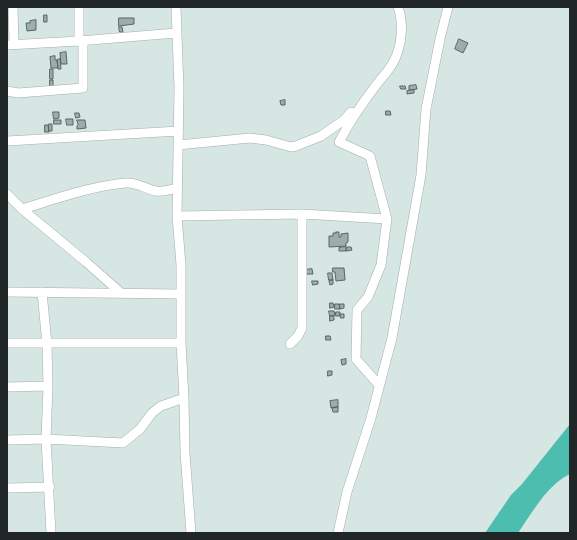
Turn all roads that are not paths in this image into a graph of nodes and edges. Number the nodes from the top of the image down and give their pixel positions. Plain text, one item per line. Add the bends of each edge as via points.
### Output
1 (14, 7) edge
2 (79, 7) edge
3 (176, 7) edge
4 (398, 7) edge
5 (448, 7) edge
6 (176, 33) junction
7 (81, 41) junction
8 (10, 45) edge
9 (374, 88) junction
10 (7, 92) edge
11 (179, 132) junction
12 (7, 141) edge
13 (178, 145) junction
14 (177, 188) junction
15 (7, 194) edge
16 (22, 209) junction
17 (302, 214) junction
18 (177, 216) junction
19 (387, 219) junction
20 (7, 292) edge
21 (42, 292) junction
22 (120, 292) junction
23 (181, 294) junction
24 (7, 343) edge
25 (181, 343) junction
26 (47, 344) junction
27 (290, 344) dead end
28 (379, 385) junction
29 (48, 386) junction
30 (7, 387) edge
31 (184, 398) junction
32 (46, 439) junction
33 (7, 440) edge
34 (50, 487) junction
35 (7, 488) edge
36 (51, 533) edge
37 (188, 533) edge
38 (191, 533) edge
39 (338, 533) edge

1 - 8 street
2 - 7 street
3 - 6 street
4 - 9 street via 400,44 394,60
5 - 28 street via 426,109 421,175 392,338
6 - 7 street
6 - 11 street
7 - 8 street
7 - 10 street via 83,88
9 - 13 street via 344,120 322,136 296,146 250,138
9 - 19 street via 339,142 370,156
11 - 12 street
11 - 13 street
13 - 14 street
14 - 16 street via 159,192 129,182 87,190
14 - 18 street
15 - 16 street
16 - 22 street
17 - 18 street
17 - 19 street
17 - 27 street via 302,328
18 - 23 street
19 - 28 street via 381,265 368,297 357,310 356,359
20 - 21 street
21 - 22 street
21 - 26 street
22 - 23 street
23 - 25 street
24 - 26 street
25 - 26 street
25 - 31 street
26 - 29 street
28 - 39 street via 371,418 346,492
29 - 30 street
29 - 32 street
31 - 32 street via 161,406 123,443
31 - 38 street
32 - 33 street
32 - 34 street
34 - 35 street
34 - 36 street
37 - 38 street

